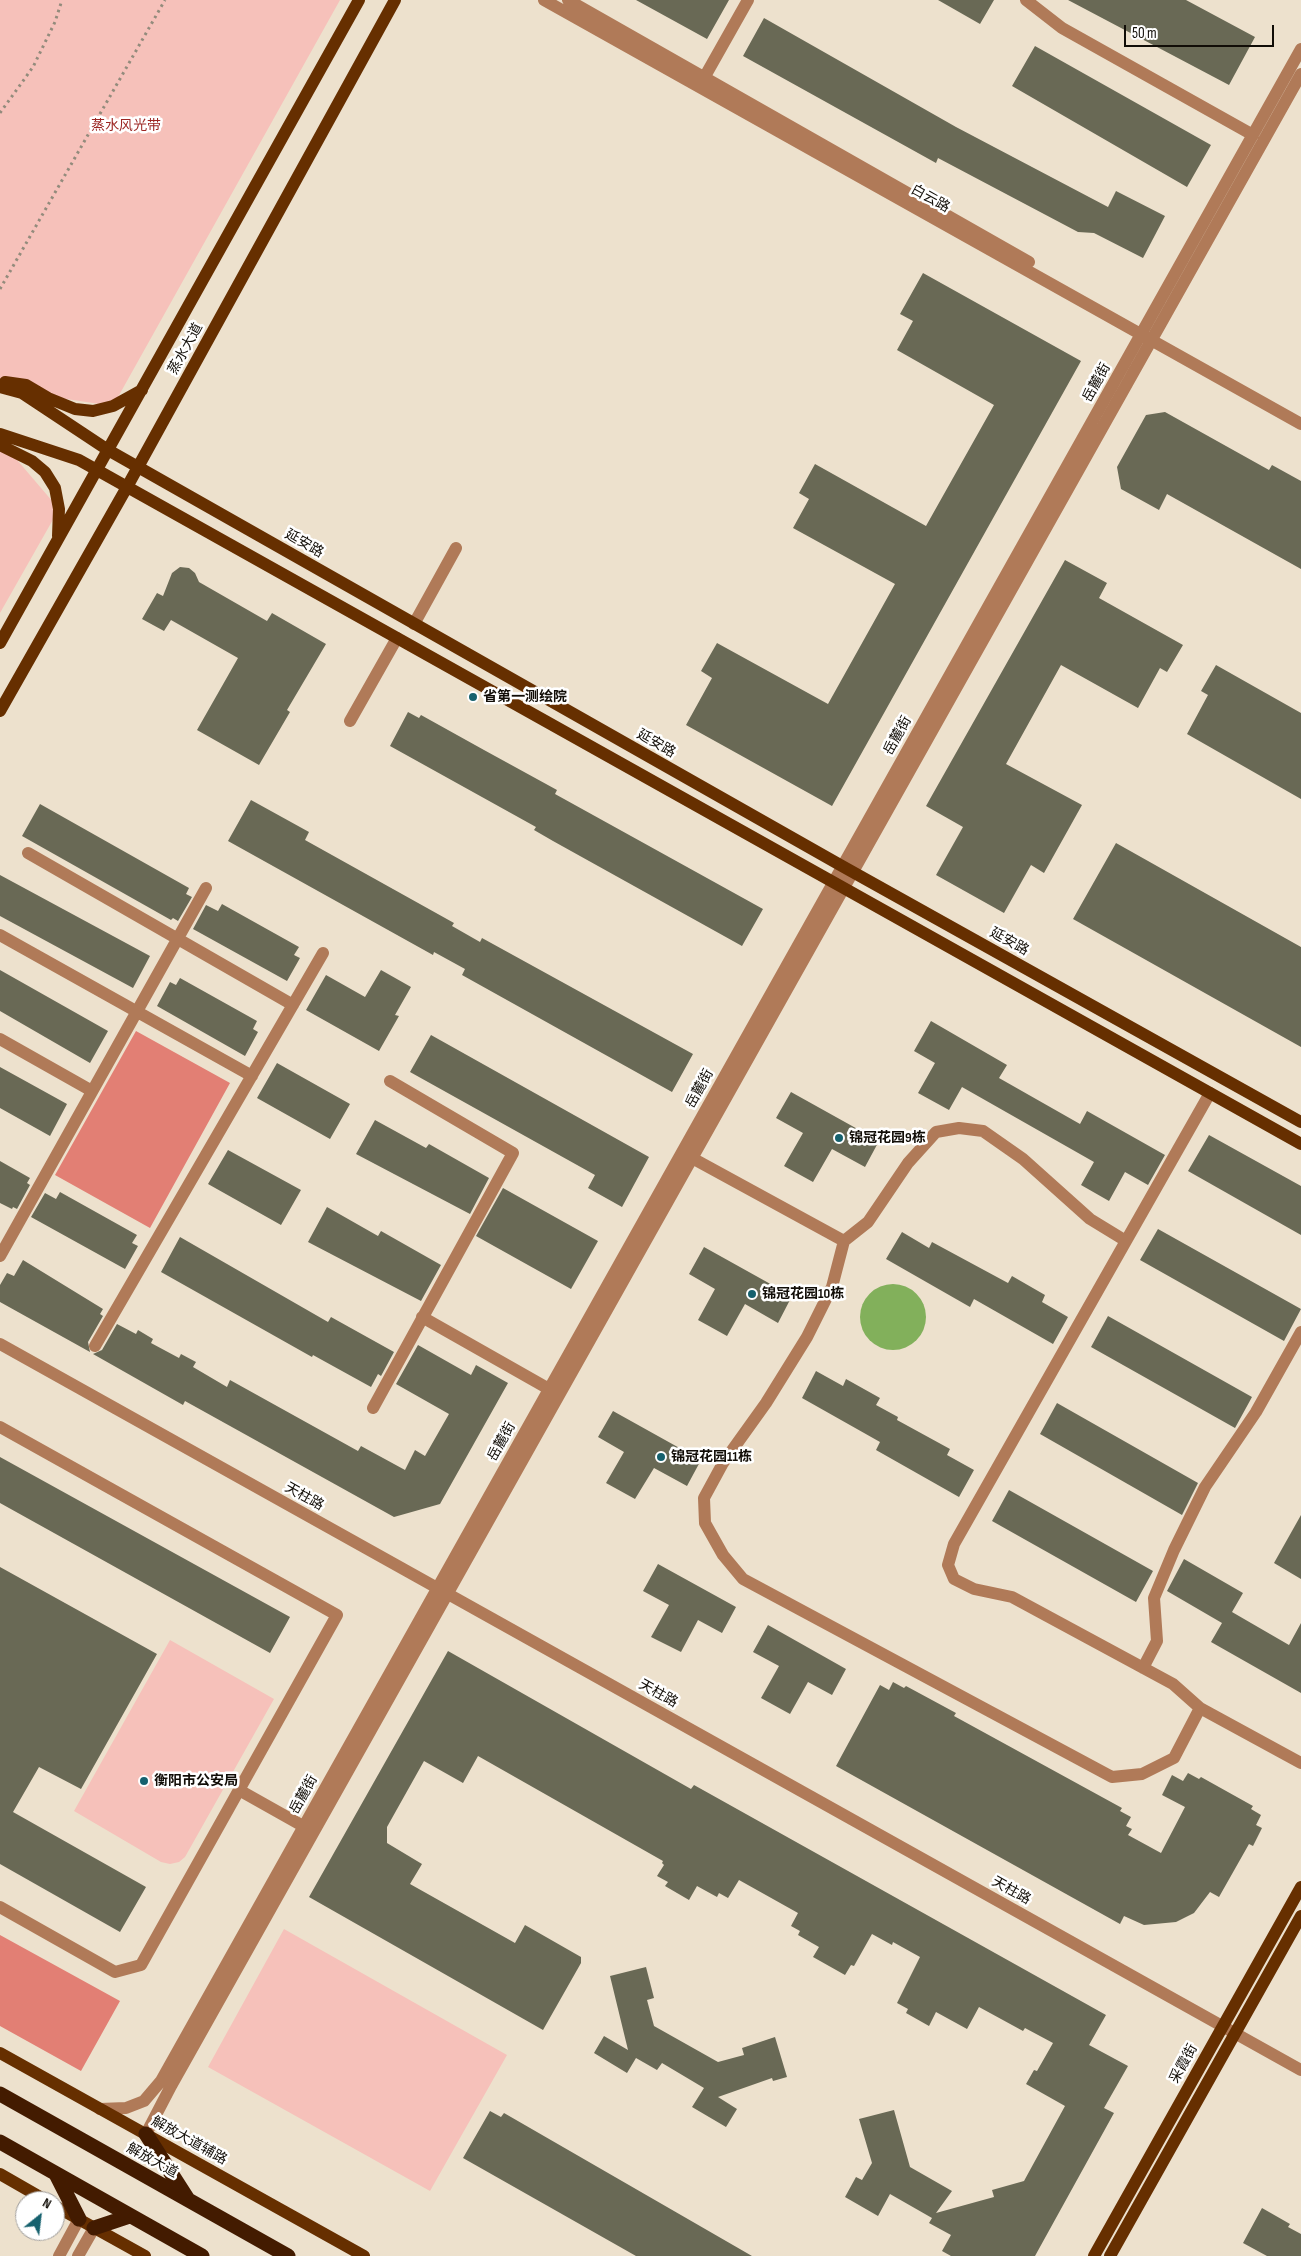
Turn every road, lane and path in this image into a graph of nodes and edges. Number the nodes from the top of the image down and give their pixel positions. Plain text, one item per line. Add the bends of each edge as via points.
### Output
1 (62, 0) edge
2 (165, 0) edge
3 (360, 0) edge
4 (395, 0) edge
5 (544, 0) edge
6 (568, 0) edge
7 (748, 0) edge
8 (1026, 0) edge
9 (1301, 49) edge
10 (1301, 74) edge
11 (704, 78) junction
12 (0, 113) edge
13 (1253, 135) junction
14 (0, 289) edge
15 (1148, 334) junction
16 (0, 383) edge
17 (0, 387) edge
18 (142, 390) junction
19 (1301, 416) edge
20 (1301, 424) edge
21 (0, 434) edge
22 (0, 445) edge
23 (108, 450) junction
24 (138, 468) junction
25 (97, 470) junction
26 (127, 487) junction
27 (58, 540) junction
28 (456, 548) dead end
29 (414, 624) junction
30 (397, 638) junction
31 (0, 643) edge
32 (0, 711) edge
33 (350, 721) dead end
34 (28, 853) dead end
35 (848, 869) junction
36 (839, 885) junction
37 (206, 888) dead end
38 (0, 935) edge
39 (177, 939) junction
40 (323, 953) dead end
41 (293, 1004) junction
42 (136, 1012) junction
43 (0, 1039) edge
44 (252, 1076) junction
45 (390, 1081) dead end
46 (92, 1091) junction
47 (1210, 1093) junction
48 (1301, 1122) edge
49 (1301, 1144) edge
50 (692, 1158) junction
51 (844, 1241) junction
52 (1126, 1241) junction
53 (0, 1256) edge
54 (422, 1317) junction
55 (1301, 1332) edge
56 (0, 1344) edge
57 (96, 1346) dead end
58 (549, 1389) junction
59 (373, 1408) dead end
60 (0, 1427) edge
61 (442, 1591) junction
62 (1143, 1668) junction
63 (1200, 1708) junction
64 (1301, 1763) edge
65 (239, 1790) junction
66 (303, 1826) junction
67 (1301, 1887) edge
68 (0, 1907) edge
69 (1301, 1916) edge
70 (1222, 2026) junction
71 (1235, 2033) junction
72 (0, 2053) edge
73 (1301, 2070) edge
74 (0, 2094) edge
75 (100, 2109) junction
76 (146, 2134) junction
77 (0, 2142) edge
78 (0, 2174) edge
79 (56, 2174) junction
80 (30, 2191) edge
81 (190, 2201) junction
82 (65, 2211) edge
83 (130, 2216) junction
84 (79, 2219) junction
85 (94, 2228) junction
86 (59, 2256) edge
87 (78, 2256) edge
88 (145, 2256) edge
89 (202, 2256) edge
90 (288, 2256) edge
91 (364, 2256) edge
92 (1094, 2256) edge
93 (1110, 2256) edge

1 - 12 path via 33,67
2 - 14 path
3 - 18 main road, 蒸水大道
4 - 24 main road, 蒸水大道
5 - 15 street, 白云路
6 - 11 street, 白云路
7 - 11 street
8 - 13 street via 1062,28
9 - 13 street, 岳麓街
10 - 15 street, 岳麓街
11 - 15 street, 白云路
13 - 15 street, 岳麓街
15 - 19 street, 白云路
15 - 20 street, 白云路
15 - 35 street, 岳麓街
16 - 18 main road via 12,381 26,385 74,409 93,411 114,406
17 - 23 main road, 延安路 via 22,393
18 - 23 main road, 蒸水大道
21 - 25 main road via 79,460
22 - 27 main road via 32,461 45,472 55,488 59,509
23 - 24 main road, 延安路
23 - 25 main road, 蒸水大道
24 - 26 main road, 蒸水大道
24 - 29 main road, 延安路
25 - 26 main road
25 - 27 main road, 蒸水大道
26 - 30 main road
26 - 32 main road, 蒸水大道
27 - 31 main road, 蒸水大道
28 - 29 street
29 - 35 main road, 延安路
30 - 33 street
30 - 36 main road
34 - 39 street
35 - 36 street, 岳麓街
35 - 48 main road, 延安路
36 - 47 main road
36 - 50 street, 岳麓街
36 - 58 street, 岳麓街
37 - 39 street
38 - 42 street
39 - 41 street
39 - 42 street
40 - 41 street
41 - 44 street
42 - 44 street
42 - 46 street
43 - 46 street
44 - 57 street
45 - 54 street via 512,1153
46 - 53 street
47 - 49 main road
47 - 52 street
50 - 51 street
50 - 61 street, 岳麓街
51 - 52 street via 868,1222 908,1163 936,1132 959,1128 983,1131 1023,1159 1090,1219
51 - 63 street via 832,1287 807,1338 723,1463 704,1498 705,1523 723,1555 743,1579 1112,1777 1142,1774 1174,1758
52 - 62 street via 954,1544 948,1565 954,1579 974,1589 1012,1597
54 - 58 street
54 - 59 street
55 - 62 street via 1256,1412 1205,1487 1174,1550 1154,1598 1157,1641
56 - 61 street, 天柱路
58 - 61 street, 岳麓街
60 - 65 street via 337,1615
61 - 66 street, 岳麓街
61 - 70 street, 天柱路
61 - 76 street, 岳麓街
62 - 63 street via 1173,1684
63 - 64 street
65 - 66 street
65 - 68 street via 140,1965 115,1972
66 - 75 street, 岳麓街 via 161,2081 144,2101 126,2108
67 - 70 main road, 采霞街
69 - 71 main road
70 - 71 street, 天柱路
70 - 92 main road, 采霞街
71 - 73 street, 天柱路
71 - 93 main road
72 - 75 main road, 解放大道辅路
74 - 81 highway, 解放大道
75 - 76 main road, 解放大道辅路
76 - 81 highway
76 - 91 main road, 解放大道辅路
77 - 79 highway
78 - 80 main road
79 - 83 highway
79 - 84 highway
81 - 90 highway, 解放大道
82 - 84 main road
83 - 85 highway
83 - 89 highway
84 - 85 main road
84 - 86 street
85 - 87 street
85 - 88 main road

